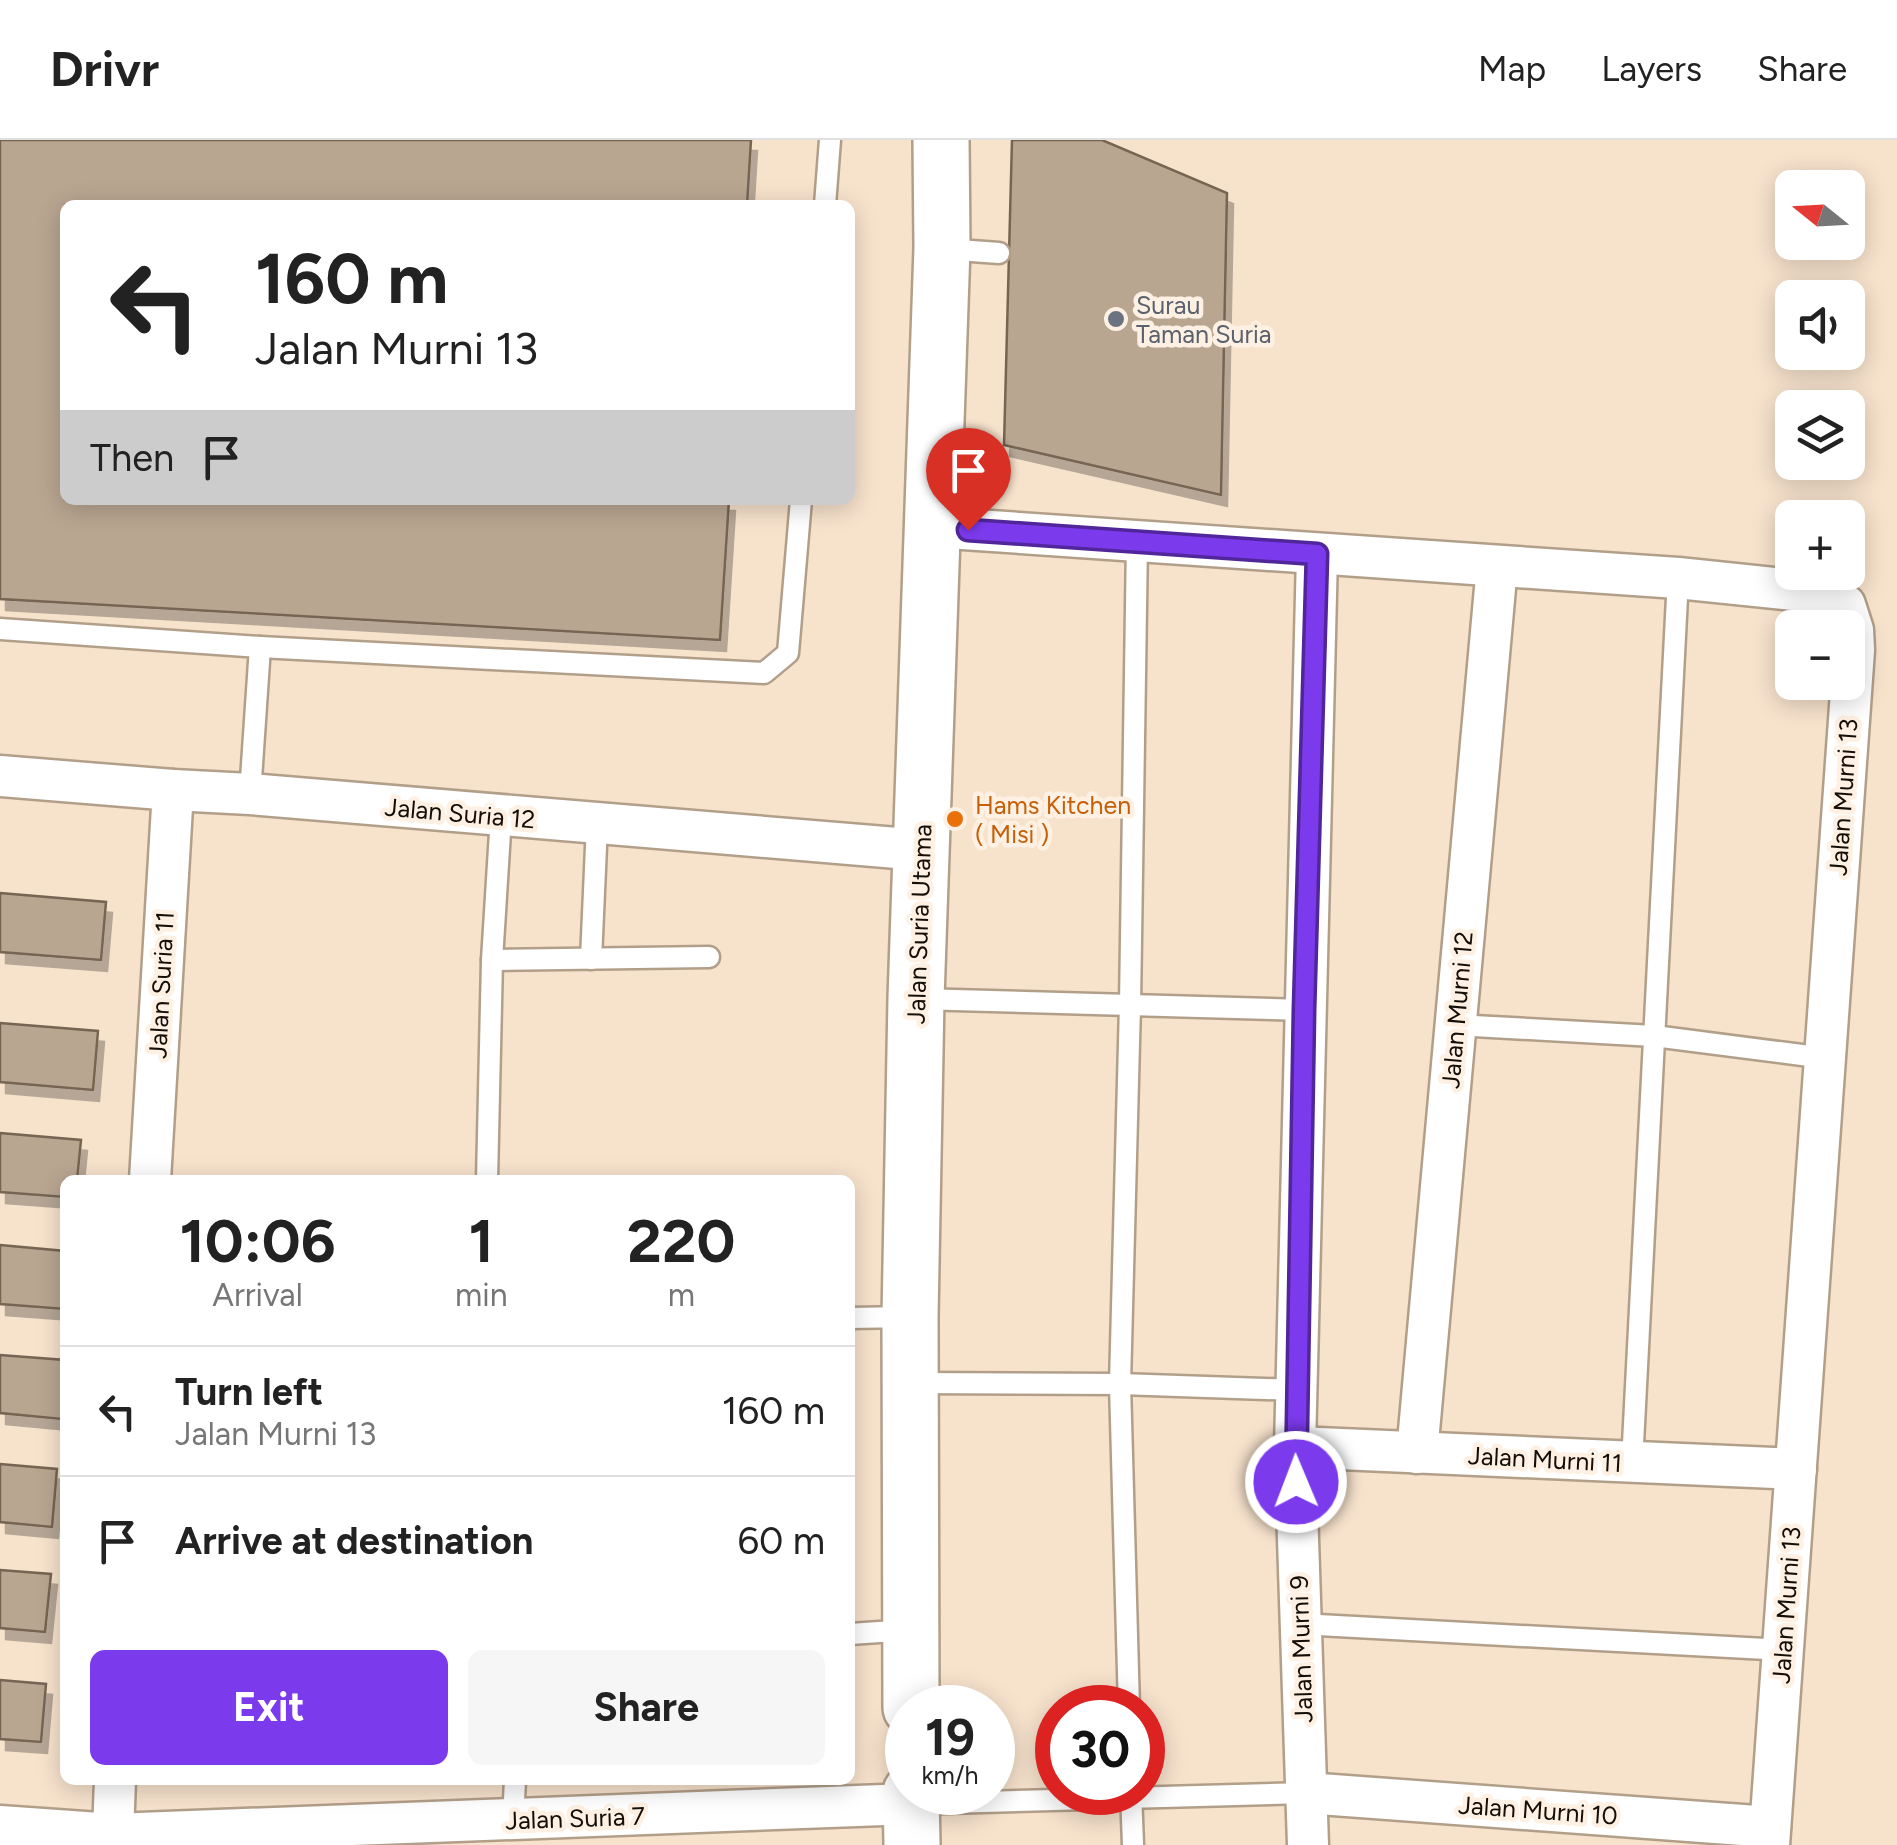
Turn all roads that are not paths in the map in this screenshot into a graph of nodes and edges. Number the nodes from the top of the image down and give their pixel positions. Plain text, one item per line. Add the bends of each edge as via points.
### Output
1 (830, 140) edge
2 (942, 140) edge
3 (825, 200) edge
4 (942, 248) junction
5 (999, 253) dead end
6 (802, 505) edge
7 (934, 527) junction
8 (1137, 541) junction
9 (1317, 554) junction
10 (1497, 566) junction
11 (1678, 578) junction
12 (0, 629) edge
13 (260, 647) junction
14 (0, 776) edge
15 (173, 790) junction
16 (250, 794) junction
17 (500, 816) junction
18 (597, 824) junction
19 (921, 850) junction
20 (709, 957) dead end
21 (591, 958) junction
22 (492, 960) junction
23 (916, 998) junction
24 (1130, 1005) junction
25 (1304, 1010) junction
26 (1456, 1026) junction
27 (1654, 1036) junction
28 (1825, 1058) junction
29 (150, 1175) edge
30 (488, 1175) edge
31 (910, 1317) junction
32 (855, 1318) edge
33 (910, 1383) junction
34 (1120, 1384) junction
35 (1296, 1390) junction
36 (1295, 1446) junction
37 (1417, 1453) junction
38 (1632, 1463) junction
39 (1796, 1469) junction
40 (1300, 1624) junction
41 (910, 1630) junction
42 (855, 1634) edge
43 (1783, 1650) junction
44 (911, 1685) edge
45 (1128, 1685) edge
46 (115, 1785) edge
47 (516, 1785) edge
48 (1306, 1794) junction
49 (1165, 1795) edge
50 (885, 1814) edge
51 (1132, 1815) edge
52 (513, 1820) junction
53 (0, 1826) edge
54 (113, 1834) junction
55 (414, 1834) edge
56 (1770, 1836) edge
57 (1133, 1845) edge
58 (1308, 1845) edge

1 - 3 lane
2 - 4 main road, Jalan Suria Utama
4 - 5 lane
4 - 7 main road, Jalan Suria Utama
6 - 13 lane via 788,653 764,673
7 - 8 street, Jalan Murni 13
7 - 19 main road, Jalan Suria Utama
8 - 9 street, Jalan Murni 13
8 - 24 lane
9 - 10 street, Jalan Murni 13
9 - 25 street, Jalan Murni 9
10 - 11 street, Jalan Murni 13
10 - 26 street, Jalan Murni 12
11 - 27 lane
11 - 28 street, Jalan Murni 13 via 1822,593 1845,605 1853,630
12 - 13 lane
13 - 16 lane
14 - 15 street, Jalan Suria 12
15 - 16 street, Jalan Suria 12
15 - 29 street, Jalan Suria 11
16 - 17 street, Jalan Suria 12
17 - 18 street, Jalan Suria 12
17 - 22 lane
18 - 19 street, Jalan Suria 12
18 - 21 lane
19 - 23 main road, Jalan Suria Utama
20 - 21 lane
21 - 22 lane
22 - 30 lane
23 - 24 lane
23 - 31 main road, Jalan Suria Utama
24 - 25 lane
24 - 34 lane
25 - 35 street, Jalan Murni 9
26 - 27 lane
26 - 37 street, Jalan Murni 12
27 - 28 lane
27 - 38 lane
28 - 39 street, Jalan Murni 13
31 - 32 lane
31 - 33 main road, Jalan Suria Utama
33 - 34 lane
33 - 41 main road, Jalan Suria Utama
34 - 35 lane
34 - 45 lane
35 - 36 street, Jalan Murni 9
36 - 37 street, Jalan Murni 11
36 - 40 street, Jalan Murni 9
37 - 38 street, Jalan Murni 11
38 - 39 street, Jalan Murni 11
39 - 43 street, Jalan Murni 13
40 - 43 lane
40 - 48 street, Jalan Murni 9
41 - 42 lane
41 - 44 main road, Jalan Suria Utama
43 - 56 street, Jalan Murni 13
46 - 54 street
47 - 52 lane
48 - 49 lane
48 - 56 street, Jalan Murni 10
48 - 58 street, Jalan Murni 9
50 - 52 street, Jalan Suria 7
51 - 57 lane
52 - 55 street, Jalan Suria 7
53 - 54 street, Jalan Suria 7
54 - 55 street, Jalan Suria 7

